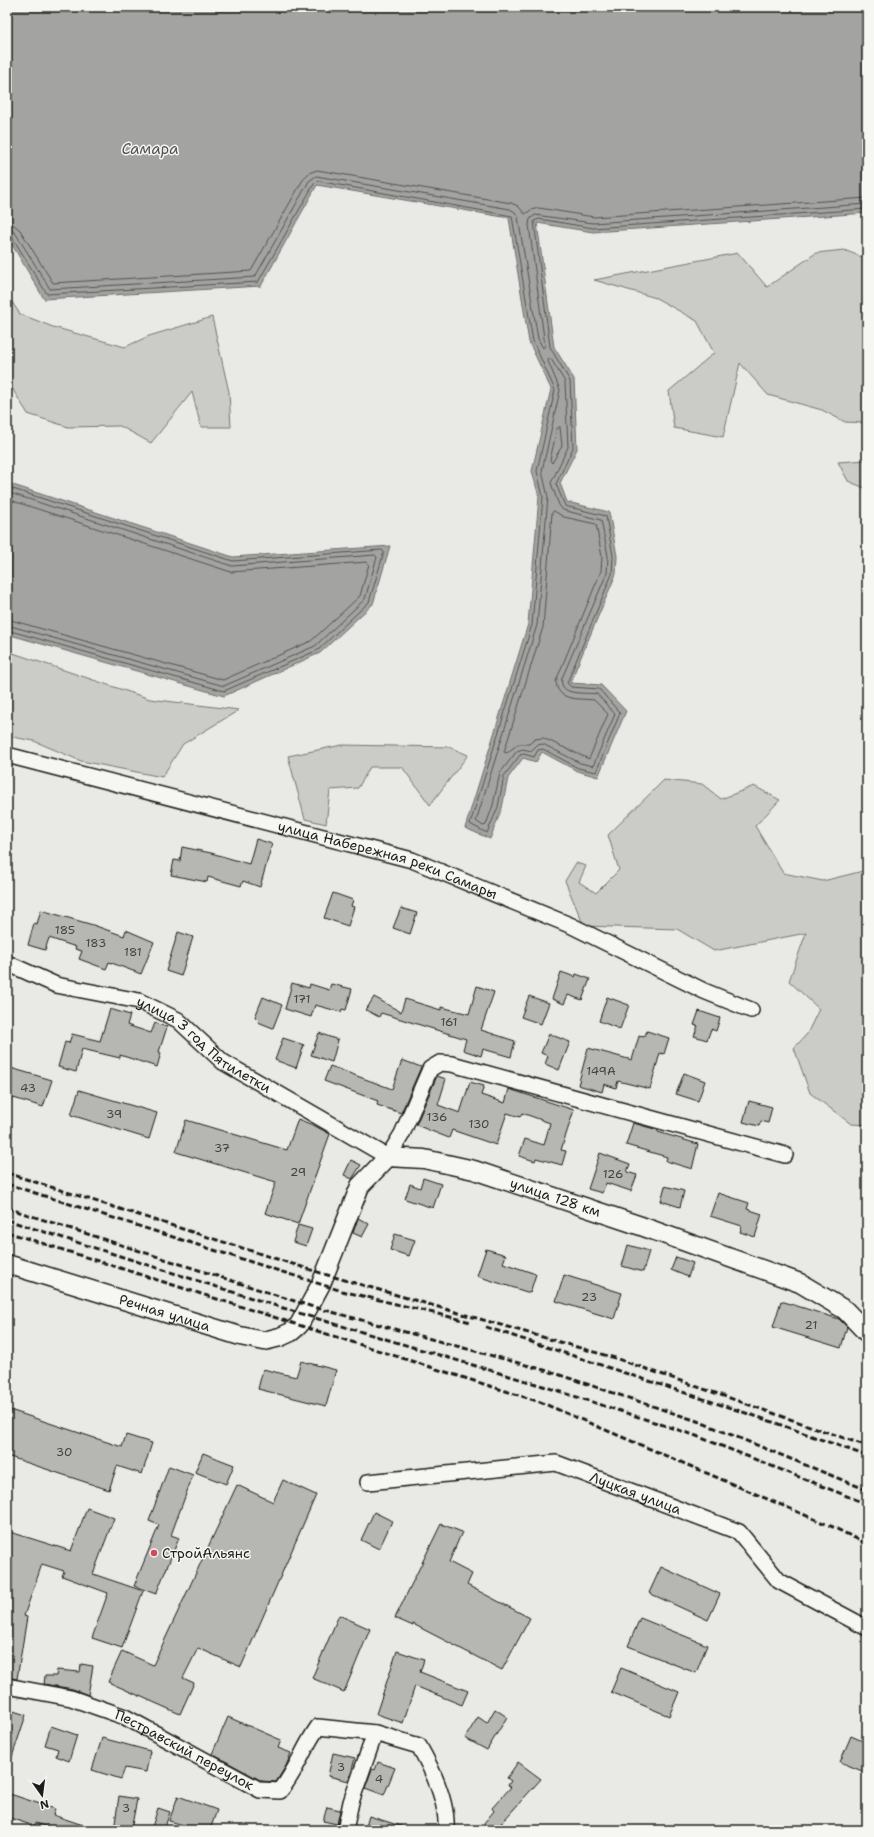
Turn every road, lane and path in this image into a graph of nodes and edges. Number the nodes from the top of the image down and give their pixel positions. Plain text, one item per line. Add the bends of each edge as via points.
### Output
1 (7, 755) edge
2 (7, 963) edge
3 (751, 1010) dead end
4 (785, 1155) dead end
5 (388, 1157) junction
6 (7, 1264) edge
7 (867, 1333) edge
8 (368, 1482) dead end
9 (867, 1628) edge
10 (7, 1686) edge
11 (375, 1732) junction
12 (345, 1830) edge
13 (446, 1830) edge

1 - 3 street, улица Набережная реки Самары via 412,860 572,926 704,991
2 - 5 street, улица 3 год Пятилетки via 56,985 139,1001 178,1020 223,1062
4 - 5 street via 452,1064 440,1063 430,1069 402,1134
5 - 6 street, Речная улица via 360,1186 321,1284 299,1325 280,1337 264,1341 240,1336
5 - 7 street, улица 128 км via 424,1159 474,1170 800,1283 845,1310
8 - 9 street, Луцкая улица via 556,1463 738,1532 779,1581
10 - 11 street, Пестравский переулок via 72,1698 125,1717 260,1790 280,1792 291,1778 318,1727
11 - 12 street via 351,1802
11 - 13 street via 419,1746 432,1771 447,1820

